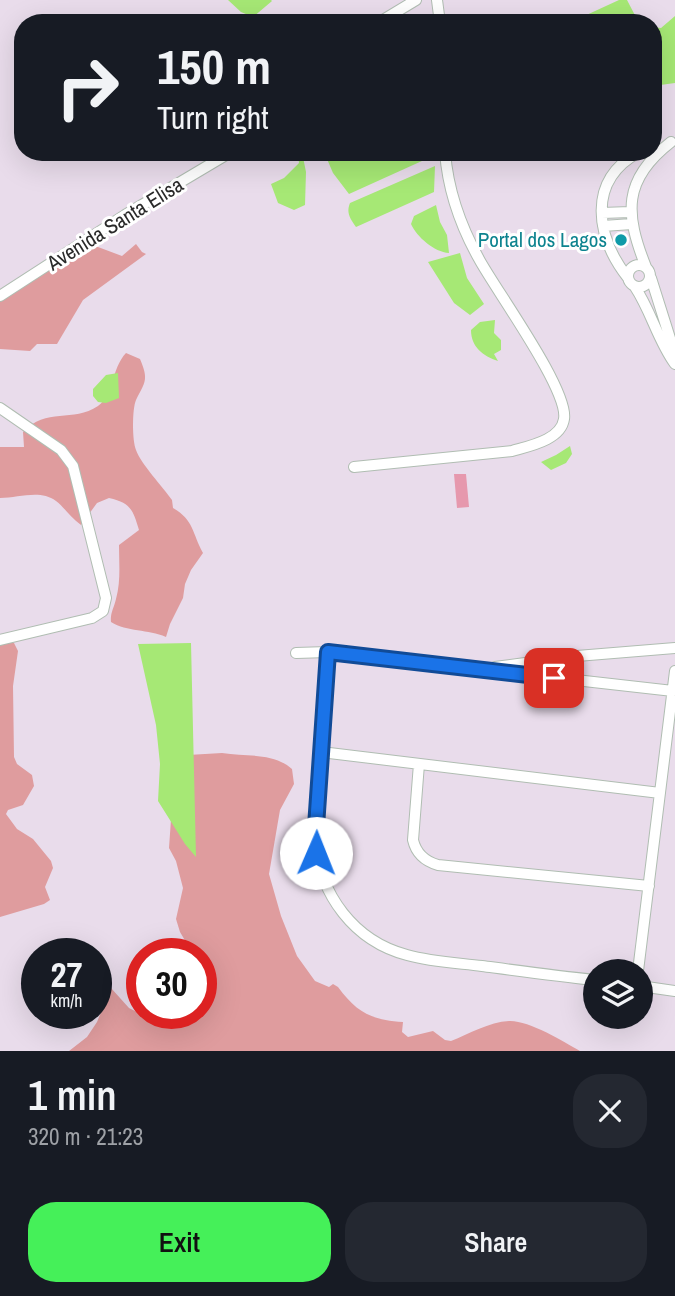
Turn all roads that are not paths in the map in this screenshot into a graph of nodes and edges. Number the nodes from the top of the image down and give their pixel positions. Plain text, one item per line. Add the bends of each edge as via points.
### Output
1 (415, 0) edge
2 (392, 14) edge
3 (216, 161) edge
4 (445, 161) edge
5 (628, 161) edge
6 (649, 161) edge
7 (630, 212) junction
8 (602, 213) junction
9 (632, 224) junction
10 (603, 226) junction
11 (646, 267) junction
12 (628, 278) junction
13 (650, 278) junction
14 (635, 287) junction
15 (0, 296) edge
16 (675, 354) edge
17 (675, 364) edge
18 (0, 408) edge
19 (354, 467) dead end
20 (0, 640) edge
21 (675, 648) edge
22 (328, 652) junction
23 (296, 653) dead end
24 (577, 656) junction
25 (565, 657) junction
26 (481, 669) junction
27 (675, 671) edge
28 (554, 678) junction
29 (575, 680) junction
30 (673, 691) junction
31 (321, 752) junction
32 (419, 764) junction
33 (660, 793) junction
34 (649, 886) junction
35 (640, 959) edge
36 (583, 979) edge
37 (653, 988) edge
38 (675, 991) edge

1 - 2 street
3 - 15 street, Avenida Santa Elisa
4 - 19 street via 457,214 482,265 551,377 565,410 564,420 547,439 512,451
5 - 8 street via 608,182
6 - 7 street via 633,194
7 - 8 street
7 - 9 street
8 - 10 street
9 - 10 street
9 - 11 street
10 - 12 street via 613,256
11 - 12 street via 632,267
11 - 13 street
12 - 14 street
13 - 14 street via 643,287
13 - 16 street
14 - 17 street
18 - 20 street via 61,450 73,466 106,598 103,611 92,618
21 - 24 street
22 - 23 street
22 - 26 street
22 - 31 street
24 - 25 street
24 - 29 street
25 - 26 street
25 - 28 street
26 - 28 street
27 - 30 street
28 - 29 street
29 - 30 street
30 - 33 street
31 - 32 street
31 - 36 street via 315,841 318,865 339,908 364,934 396,952 419,958
32 - 33 street
32 - 34 street via 413,840 427,861
33 - 34 street
34 - 35 street
37 - 38 street

